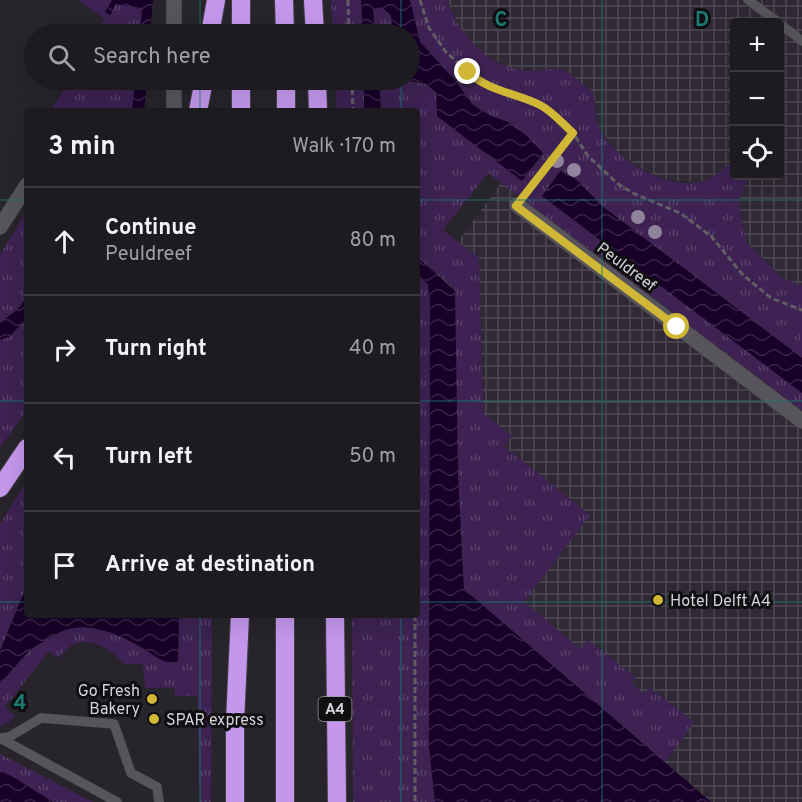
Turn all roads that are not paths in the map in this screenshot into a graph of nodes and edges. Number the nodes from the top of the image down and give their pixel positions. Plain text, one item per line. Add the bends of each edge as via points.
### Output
1 (174, 0) edge
2 (216, 0) edge
3 (241, 0) edge
4 (284, 0) edge
5 (313, 0) edge
6 (748, 0) edge
7 (772, 18) edge
8 (174, 24) edge
9 (212, 24) edge
10 (241, 24) edge
11 (285, 24) edge
12 (314, 24) edge
13 (784, 27) edge
14 (802, 41) edge
15 (174, 90) edge
16 (202, 90) edge
17 (241, 90) edge
18 (286, 90) edge
19 (317, 90) edge
20 (174, 108) edge
21 (199, 108) edge
22 (241, 108) edge
23 (286, 108) edge
24 (318, 108) edge
25 (24, 190) edge
26 (516, 206) road end
27 (0, 227) edge
28 (802, 421) edge
29 (24, 452) edge
30 (0, 488) edge
31 (240, 618) edge
32 (285, 618) edge
33 (335, 618) edge
34 (0, 738) edge
35 (117, 802) edge
36 (159, 802) edge
37 (235, 802) edge
38 (285, 802) edge
39 (338, 802) edge

1 - 8 street
2 - 9 highway
3 - 10 highway
4 - 11 highway
5 - 12 highway
6 - 7 lane
13 - 14 lane
15 - 20 street
16 - 21 highway
17 - 22 highway
18 - 23 highway
19 - 24 highway
25 - 27 street
26 - 28 street, Peuldreef
29 - 30 highway
31 - 37 highway
32 - 38 highway
33 - 39 highway, A4
34 - 35 lane
34 - 36 lane via 41,718 114,724 131,773 157,788

